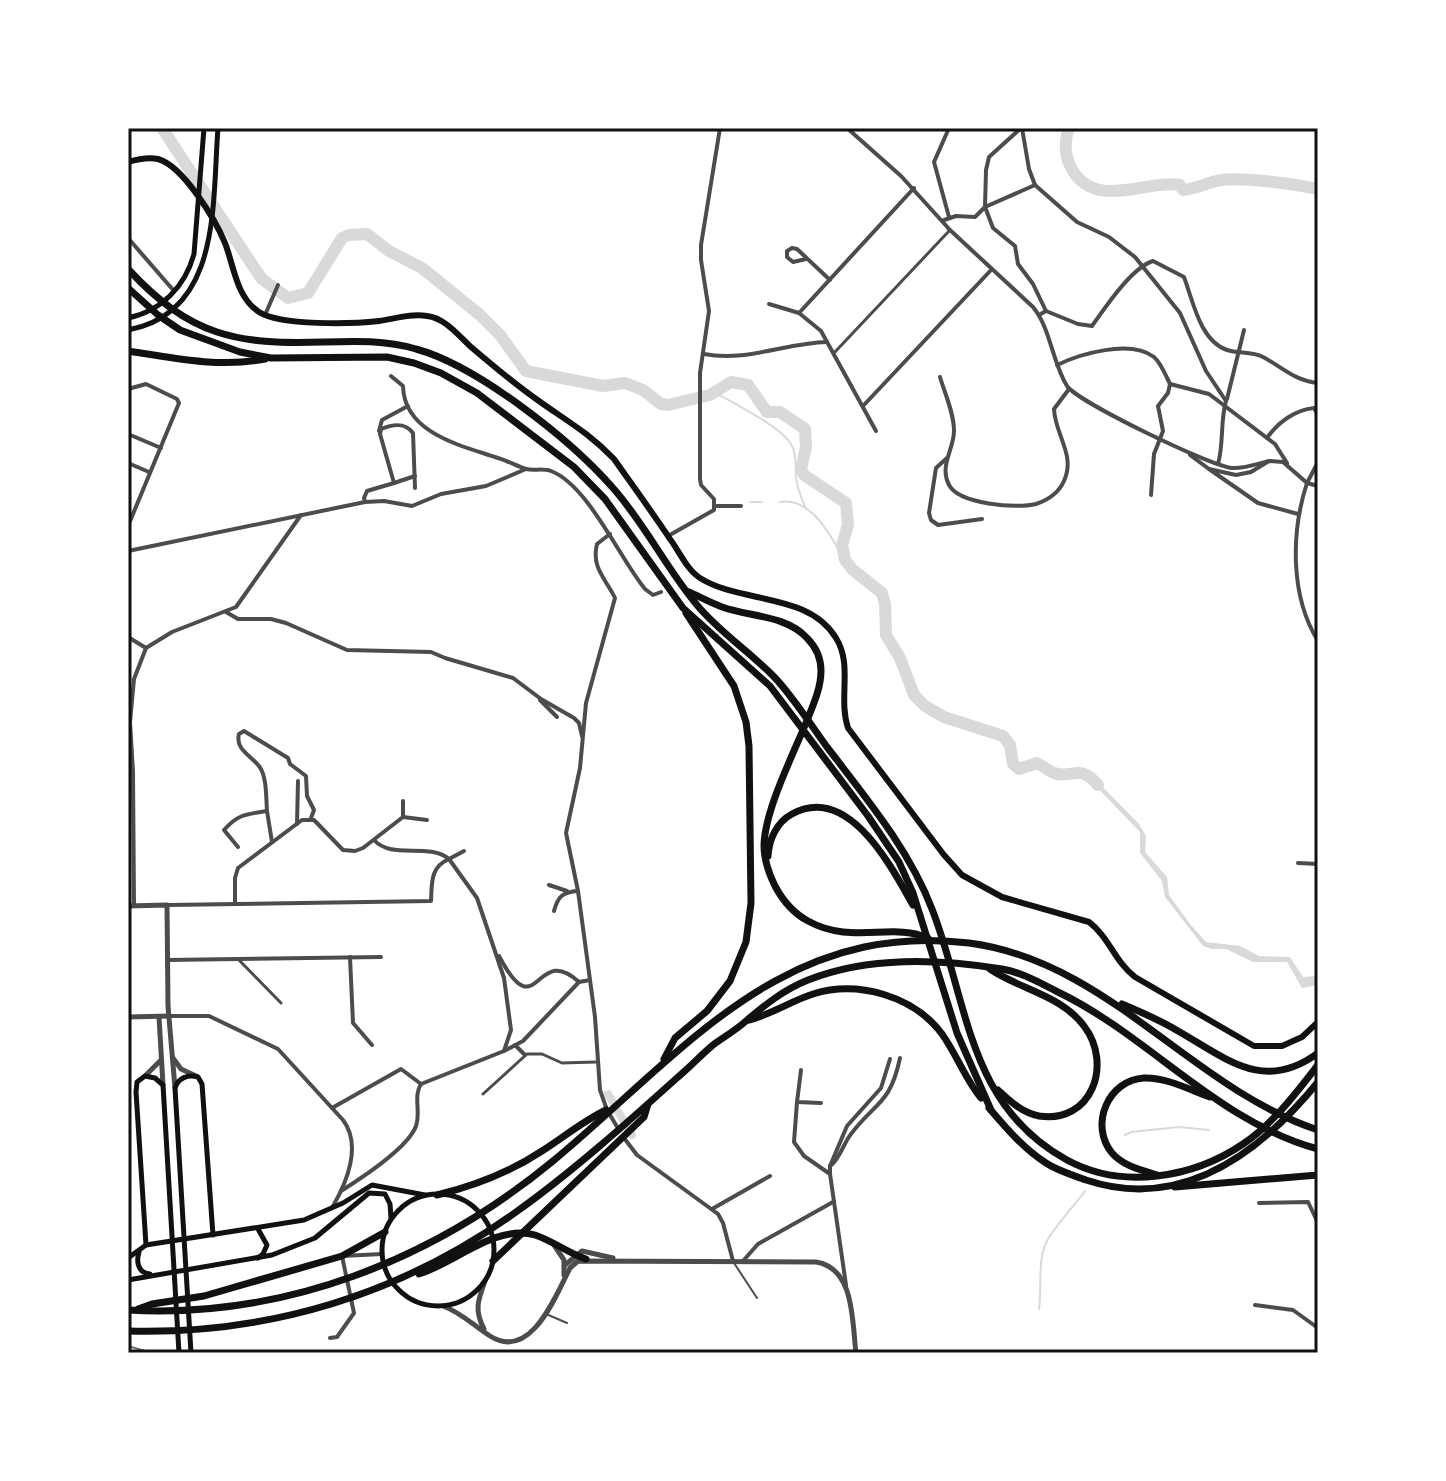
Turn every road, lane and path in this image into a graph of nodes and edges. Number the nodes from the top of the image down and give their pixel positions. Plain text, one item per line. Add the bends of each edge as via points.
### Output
1 (204, 128) edge
2 (218, 128) edge
3 (720, 128) edge
4 (847, 128) edge
5 (949, 128) edge
6 (1022, 128) edge
7 (128, 162) edge
8 (1035, 185) junction
9 (914, 188) junction
10 (985, 207) junction
11 (946, 219) junction
12 (950, 230) junction
13 (128, 238) edge
14 (806, 259) junction
15 (1142, 267) junction
16 (128, 269) edge
17 (992, 269) junction
18 (830, 280) junction
19 (278, 285) dead end
20 (130, 290) edge
21 (175, 292) junction
22 (769, 304) dead end
23 (1046, 311) junction
24 (799, 313) junction
25 (265, 315) junction
26 (1039, 315) junction
27 (128, 318) edge
28 (128, 330) edge
29 (1244, 330) dead end
30 (827, 342) junction
31 (128, 351) edge
32 (834, 353) junction
33 (1237, 353) junction
34 (703, 354) junction
35 (271, 358) junction
36 (1057, 365) junction
37 (391, 376) dead end
38 (940, 377) dead end
39 (1318, 383) edge
40 (1170, 384) junction
41 (128, 389) edge
42 (1069, 389) junction
43 (1226, 404) junction
44 (408, 406) junction
45 (863, 406) junction
46 (1318, 418) edge
47 (876, 431) dead end
48 (128, 434) edge
49 (380, 434) junction
50 (1159, 438) junction
51 (1267, 438) junction
52 (161, 448) junction
53 (1182, 449) junction
54 (947, 458) junction
55 (1269, 461) junction
56 (1318, 462) edge
57 (128, 463) edge
58 (1218, 464) junction
59 (1288, 464) junction
60 (526, 469) junction
61 (1209, 469) junction
62 (149, 472) junction
63 (415, 476) junction
64 (394, 483) junction
65 (1307, 483) junction
66 (1318, 486) edge
67 (415, 488) dead end
68 (1151, 495) dead end
69 (365, 502) junction
70 (716, 506) junction
71 (741, 506) dead end
72 (1298, 514) junction
73 (130, 515) edge
74 (301, 515) junction
75 (982, 519) dead end
76 (128, 526) edge
77 (610, 534) junction
78 (668, 536) junction
79 (128, 551) edge
80 (687, 591) junction
81 (661, 592) dead end
82 (683, 608) junction
83 (226, 612) junction
84 (128, 637) edge
85 (1318, 641) edge
86 (146, 648) junction
87 (536, 695) junction
88 (557, 717) dead end
89 (129, 724) edge
90 (583, 738) junction
91 (128, 765) edge
92 (133, 772) junction
93 (298, 781) dead end
94 (403, 801) dead end
95 (267, 811) junction
96 (403, 817) junction
97 (311, 818) junction
98 (427, 820) dead end
99 (297, 824) junction
100 (374, 840) junction
101 (272, 842) junction
102 (238, 847) dead end
103 (464, 851) dead end
104 (449, 859) junction
105 (1298, 863) dead end
106 (1318, 864) edge
107 (767, 866) junction
108 (549, 885) dead end
109 (567, 891) junction
110 (578, 891) junction
111 (235, 904) junction
112 (167, 905) junction
113 (131, 906) edge
114 (554, 911) dead end
115 (920, 917) junction
116 (933, 940) junction
117 (494, 947) junction
118 (350, 957) junction
119 (381, 957) dead end
120 (238, 959) junction
121 (167, 960) junction
122 (988, 968) junction
123 (590, 980) junction
124 (579, 982) junction
125 (1108, 998) junction
126 (281, 1003) dead end
127 (169, 1016) junction
128 (128, 1017) edge
129 (159, 1017) junction
130 (746, 1021) junction
131 (1318, 1022) edge
132 (372, 1045) dead end
133 (515, 1045) junction
134 (504, 1051) junction
135 (1318, 1053) edge
136 (525, 1055) junction
137 (172, 1057) junction
138 (900, 1058) dead end
139 (161, 1059) junction
140 (890, 1059) dead end
141 (663, 1062) junction
142 (599, 1063) junction
143 (1318, 1065) edge
144 (801, 1070) dead end
145 (145, 1076) junction
146 (196, 1076) junction
147 (989, 1082) junction
148 (1318, 1082) edge
149 (421, 1084) junction
150 (163, 1085) junction
151 (175, 1088) junction
152 (483, 1094) dead end
153 (1216, 1099) junction
154 (797, 1102) junction
155 (821, 1103) dead end
156 (616, 1106) junction
157 (332, 1108) junction
158 (991, 1110) junction
159 (642, 1113) junction
160 (1316, 1130) edge
161 (1318, 1149) edge
162 (830, 1166) junction
163 (830, 1174) junction
164 (1318, 1175) edge
165 (770, 1176) dead end
166 (1159, 1176) junction
167 (1169, 1187) junction
168 (341, 1191) junction
169 (426, 1195) junction
170 (437, 1195) junction
171 (834, 1201) junction
172 (1259, 1203) dead end
173 (331, 1209) junction
174 (712, 1209) junction
175 (391, 1219) junction
176 (1318, 1223) edge
177 (258, 1229) junction
178 (385, 1232) junction
179 (213, 1235) junction
180 (550, 1242) junction
181 (146, 1245) junction
182 (139, 1251) junction
183 (382, 1254) junction
184 (574, 1255) junction
185 (342, 1256) junction
186 (128, 1258) edge
187 (257, 1259) junction
188 (586, 1259) junction
189 (618, 1259) junction
190 (493, 1261) junction
191 (733, 1261) junction
192 (743, 1261) junction
193 (565, 1265) junction
194 (155, 1275) junction
195 (405, 1278) junction
196 (128, 1280) edge
197 (485, 1281) junction
198 (562, 1284) junction
199 (846, 1289) junction
200 (757, 1298) dead end
201 (1255, 1305) dead end
202 (443, 1306) junction
203 (132, 1310) edge
204 (545, 1314) junction
205 (567, 1323) dead end
206 (1318, 1328) edge
207 (128, 1331) edge
208 (486, 1333) junction
209 (330, 1338) dead end
210 (179, 1353) edge
211 (191, 1353) edge
212 (856, 1353) edge

1 - 21 main road via 192,263
2 - 28 main road via 202,269 187,296 167,315
3 - 34 street via 701,245 709,311
4 - 9 street
5 - 11 street via 934,162
6 - 8 street
6 - 10 street via 989,157
7 - 25 main road via 157,159 181,174 220,232 243,295
8 - 10 street
8 - 15 street via 1077,222 1124,246
9 - 11 street
9 - 18 street
10 - 11 street via 975,217
10 - 23 street via 993,228 1015,246 1018,264
11 - 12 street
12 - 17 street
12 - 32 street
13 - 21 street
14 - 14 street via 792,248 787,251 793,262
14 - 18 street
15 - 23 street via 1092,326
15 - 33 street via 1153,261 1184,277 1209,337
15 - 43 street via 1180,313
16 - 80 highway via 168,307 210,331 269,344 388,343 448,361 486,381 584,457 617,492
17 - 26 street
17 - 45 street
18 - 24 street
19 - 25 street
20 - 35 highway via 180,330
21 - 27 main road via 160,305
22 - 24 street
23 - 26 street
24 - 30 street
25 - 78 main road via 336,323 420,315 440,320 507,377 593,438
26 - 36 street
29 - 33 street
30 - 32 street
30 - 34 street via 747,356
31 - 35 highway via 248,363
32 - 45 street
33 - 39 street via 1255,354 1295,378
33 - 43 street
34 - 70 street via 700,482
35 - 82 highway via 387,357 441,373 477,393 574,467 605,499
36 - 40 street via 1090,352 1137,351 1154,357
36 - 42 street
37 - 44 street via 403,386
38 - 54 street via 955,433
40 - 43 street
40 - 50 street via 1158,406 1163,431
41 - 52 street via 146,384 177,399
42 - 50 street
42 - 54 street via 1054,409 1068,466 1060,489 1051,497 1027,505 967,500 947,482
43 - 51 street
43 - 58 street
44 - 49 street via 382,420
44 - 60 street via 424,426 450,443
45 - 47 street
46 - 51 street via 1314,408 1303,410 1279,423
48 - 52 street
49 - 63 street via 395,425 412,432
49 - 64 street
50 - 53 street
50 - 68 street
51 - 59 street
52 - 62 street
53 - 58 street
53 - 61 street
54 - 75 street via 936,468 931,520 938,525
55 - 58 street via 1237,468
55 - 59 street
55 - 61 street via 1236,475
56 - 65 street
57 - 62 street
59 - 65 street
60 - 69 street via 412,506
60 - 77 street via 562,477
61 - 72 street via 1258,503
62 - 73 street
63 - 64 street
63 - 67 street
64 - 69 street via 367,491
65 - 66 street
65 - 72 street
69 - 74 street
70 - 71 street
70 - 78 street
72 - 85 street via 1298,587
73 - 76 street
74 - 79 street
74 - 83 street via 241,601
77 - 81 street via 645,589 653,595
77 - 90 street via 599,541 595,555 601,577 615,595 614,604 586,703
78 - 131 main road via 690,573 699,578 810,613 825,623 843,653 848,728 962,875 1002,897 1089,922 1135,977 1254,1046 1282,1046
80 - 107 highway via 722,607 787,624 818,654 817,695 768,823
80 - 147 highway via 777,680 907,859 935,915
82 - 115 highway via 770,686 899,862
82 - 141 highway via 734,686 746,722 751,903 746,942 730,981 707,1011 675,1038
83 - 86 street
83 - 87 street via 238,619 286,623 347,650 436,652 513,678
84 - 86 street
86 - 89 street via 134,679
87 - 88 street
87 - 90 street via 574,718
89 - 92 street
90 - 110 street via 566,833
91 - 92 street
92 - 113 street
93 - 99 street
94 - 96 street
95 - 97 street via 262,769 237,740 244,731 306,776
95 - 101 street
95 - 102 street via 237,816 224,830
96 - 98 street
96 - 100 street
97 - 99 street
97 - 100 street via 343,850 360,850
99 - 101 street
100 - 104 street via 380,847 433,852
101 - 111 street via 238,868
103 - 104 street
104 - 111 street via 434,872 431,901
104 - 117 street via 477,898
105 - 106 street
107 - 115 highway via 771,840 789,815 814,807 836,811 870,839
107 - 116 highway via 780,896 810,922 849,934 917,933
108 - 109 street
109 - 110 street
109 - 114 street
110 - 123 street
111 - 112 street
112 - 113 street
112 - 121 street
115 - 158 highway via 957,1033
116 - 125 highway via 972,943 1034,960
116 - 141 highway via 845,951 812,962 738,1002
117 - 124 street via 520,986 530,986 554,970
117 - 134 street via 511,1030
118 - 119 street
118 - 120 street
118 - 132 street via 353,1023
120 - 121 street
120 - 126 street
121 - 127 street
122 - 130 highway via 927,961 849,968 806,981
122 - 147 highway via 1066,1008 1090,1036 1099,1066 1087,1098 1053,1116 1022,1110
122 - 153 highway via 1032,979 1085,1004
123 - 124 street
123 - 142 street
124 - 133 street via 538,1028
125 - 135 highway via 1256,1071 1288,1070
125 - 160 highway via 1252,1102
127 - 129 street
127 - 137 street
127 - 157 street via 209,1016 278,1049
128 - 129 street
129 - 139 street
130 - 158 highway via 826,991 879,993 902,1002 937,1028
130 - 159 highway
133 - 134 street
133 - 136 street
134 - 149 street
136 - 142 street
136 - 152 street
137 - 146 street
137 - 151 street
138 - 162 street via 888,1095 850,1135
139 - 145 street
139 - 150 street
140 - 162 street via 881,1088 843,1132
141 - 156 highway
142 - 174 street via 607,1110 631,1149
143 - 166 highway via 1286,1107 1246,1142 1213,1161
144 - 154 street
145 - 150 main road
145 - 181 main road via 137,1082 136,1092
146 - 151 main road via 184,1078
146 - 179 main road via 203,1089
147 - 166 highway via 1016,1122 1072,1163 1110,1175
148 - 167 highway via 1252,1149
149 - 157 street via 401,1069
149 - 168 street via 414,1131 377,1169
150 - 210 main road
151 - 211 main road
153 - 161 highway via 1272,1132
153 - 166 highway via 1147,1078 1126,1083 1109,1099 1102,1120 1107,1146 1121,1161
154 - 155 street
154 - 163 street via 794,1142
156 - 170 highway via 497,1176
156 - 203 highway via 484,1211 403,1257 336,1283 262,1302 182,1311
157 - 168 street via 353,1140
158 - 167 highway via 1049,1165 1105,1186
159 - 190 highway
159 - 195 highway via 517,1211
162 - 163 street
163 - 171 street
164 - 167 highway
165 - 174 street
168 - 173 street
169 - 170 main road
169 - 173 main road via 372,1185
169 - 175 main road via 410,1201
170 - 190 main road via 475,1208 493,1240
171 - 192 street via 758,1244
171 - 199 street
172 - 176 street via 1308,1202
173 - 177 main road
174 - 191 street via 723,1223
175 - 178 main road
175 - 187 main road via 385,1194 369,1193 315,1238
177 - 179 main road
177 - 187 main road via 267,1245
178 - 183 main road
178 - 185 highway
179 - 181 main road
180 - 184 highway
180 - 193 street
180 - 195 highway via 530,1234 505,1235
181 - 182 main road
182 - 186 main road
182 - 194 main road via 140,1268
183 - 185 street
183 - 202 main road via 394,1285 406,1297
184 - 188 highway
184 - 189 street via 587,1250
184 - 193 street
185 - 203 highway via 204,1296
185 - 209 street via 354,1313 337,1337
187 - 194 main road
188 - 189 street
188 - 198 street via 574,1263
189 - 191 street
190 - 197 main road
191 - 192 street
191 - 200 lane
192 - 199 street via 829,1265
193 - 198 street
194 - 196 main road
195 - 207 highway via 281,1317 183,1330
197 - 202 main road via 465,1300
197 - 208 street via 477,1308
198 - 204 street
199 - 212 street
201 - 206 street via 1293,1310
202 - 208 street
204 - 205 lane
204 - 208 street via 520,1340 500,1341

